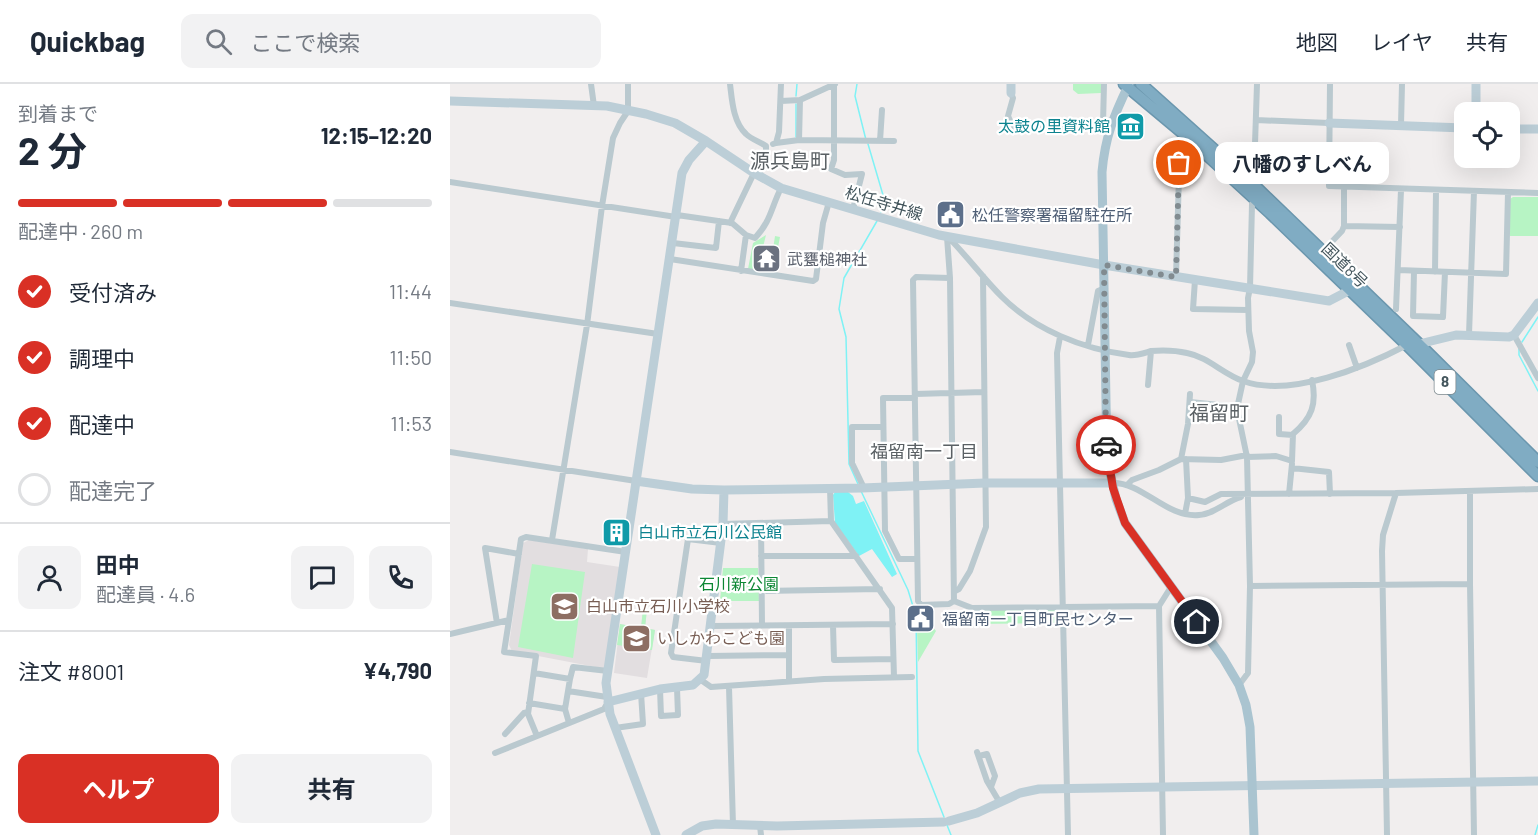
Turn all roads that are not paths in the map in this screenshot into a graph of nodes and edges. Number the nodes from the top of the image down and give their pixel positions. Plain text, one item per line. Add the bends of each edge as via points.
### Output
1 (591, 84) edge
2 (628, 84) edge
3 (730, 84) edge
4 (781, 84) edge
5 (1104, 84) edge
6 (1141, 84) edge
7 (1257, 84) edge
8 (1330, 84) edge
9 (1402, 84) edge
10 (1476, 84) edge
11 (835, 85) edge
12 (1127, 85) edge
13 (1011, 88) edge
14 (781, 100) junction
15 (800, 100) junction
16 (450, 101) edge
17 (1476, 102) edge
18 (594, 105) junction
19 (882, 110) dead end
20 (628, 111) junction
21 (1256, 120) junction
22 (1329, 123) junction
23 (1401, 125) junction
24 (1454, 128) edge
25 (1107, 129) junction
26 (1520, 129) edge
27 (1538, 129) edge
28 (1185, 135) junction
29 (799, 140) junction
30 (706, 141) junction
31 (835, 141) junction
32 (880, 141) junction
33 (894, 141) dead end
34 (776, 143) junction
35 (1255, 144) junction
36 (766, 146) junction
37 (756, 175) junction
38 (450, 182) edge
39 (1255, 183) junction
40 (1344, 187) junction
41 (780, 188) junction
42 (1401, 189) junction
43 (1436, 191) junction
44 (1474, 191) junction
45 (1508, 193) junction
46 (1538, 193) edge
47 (829, 202) junction
48 (1252, 204) dead end
49 (602, 206) junction
50 (853, 209) junction
51 (677, 216) junction
52 (719, 221) junction
53 (730, 223) junction
54 (1344, 226) junction
55 (1400, 227) junction
56 (746, 235) junction
57 (947, 236) junction
58 (673, 243) junction
59 (1323, 251) junction
60 (670, 259) junction
61 (1104, 265) junction
62 (1398, 270) junction
63 (741, 271) junction
64 (1414, 272) junction
65 (1435, 272) junction
66 (1445, 272) junction
67 (1471, 273) junction
68 (983, 276) junction
69 (1176, 277) junction
70 (950, 278) junction
71 (1195, 280) junction
72 (1105, 288) junction
73 (1250, 288) junction
74 (1354, 288) junction
75 (450, 303) edge
76 (1538, 303) edge
77 (1396, 309) dead end
78 (1248, 310) junction
79 (587, 325) junction
80 (658, 334) junction
81 (1469, 335) junction
82 (1060, 337) junction
83 (1516, 338) junction
84 (1419, 344) junction
85 (1088, 345) junction
86 (1349, 345) dead end
87 (1407, 345) junction
88 (1106, 350) junction
89 (1151, 351) junction
90 (1357, 368) junction
91 (1538, 378) edge
92 (1312, 380) junction
93 (1243, 381) junction
94 (1148, 385) dead end
95 (984, 392) junction
96 (952, 393) junction
97 (1190, 394) dead end
98 (915, 396) junction
99 (1190, 402) junction
100 (1238, 407) junction
101 (1279, 417) dead end
102 (883, 427) junction
103 (1293, 435) junction
104 (450, 452) edge
105 (1247, 456) junction
106 (1184, 459) junction
107 (1538, 462) edge
108 (1292, 464) junction
109 (564, 470) junction
110 (1538, 476) edge
111 (636, 481) junction
112 (985, 483) junction
113 (1112, 483) junction
114 (954, 484) junction
115 (1060, 484) junction
116 (917, 485) junction
117 (1127, 485) junction
118 (884, 487) junction
119 (830, 488) junction
120 (862, 488) junction
121 (1538, 489) edge
122 (724, 490) junction
123 (1470, 491) junction
124 (1289, 494) junction
125 (1330, 494) junction
126 (1396, 494) junction
127 (1248, 495) junction
128 (1188, 498) junction
129 (1185, 514) junction
130 (831, 521) junction
131 (761, 523) junction
132 (723, 524) junction
133 (552, 540) junction
134 (721, 543) junction
135 (626, 552) junction
136 (519, 554) junction
137 (761, 556) junction
138 (856, 556) junction
139 (917, 559) junction
140 (1382, 584) junction
141 (1470, 584) junction
142 (1251, 586) junction
143 (1171, 587) junction
144 (880, 589) junction
145 (761, 591) junction
146 (955, 591) junction
147 (954, 601) junction
148 (1062, 606) junction
149 (1160, 606) junction
150 (509, 620) junction
151 (497, 623) junction
152 (893, 624) junction
153 (762, 625) junction
154 (833, 625) junction
155 (711, 626) junction
156 (789, 626) junction
157 (450, 634) edge
158 (789, 655) junction
159 (708, 658) junction
160 (893, 659) junction
161 (608, 672) junction
162 (534, 673) junction
163 (894, 677) junction
164 (912, 677) dead end
165 (570, 680) junction
166 (701, 680) junction
167 (789, 681) junction
168 (1239, 686) junction
169 (729, 687) junction
170 (677, 688) junction
171 (660, 689) junction
172 (568, 692) junction
173 (641, 693) junction
174 (608, 700) junction
175 (529, 703) junction
176 (565, 709) junction
177 (528, 712) junction
178 (569, 723) junction
179 (615, 728) junction
180 (505, 734) dead end
181 (537, 736) junction
182 (495, 753) dead end
183 (978, 754) dead end
184 (1473, 781) junction
185 (1538, 781) edge
186 (1386, 783) junction
187 (1253, 784) junction
188 (1162, 786) junction
189 (1067, 789) junction
190 (1000, 803) junction
191 (733, 825) junction
192 (761, 830) edge
193 (656, 835) edge
194 (686, 835) edge
195 (1068, 835) edge
196 (1163, 835) edge
197 (1254, 835) edge
198 (1387, 835) edge
199 (1474, 835) edge

1 - 18 street
2 - 20 street
3 - 36 street via 740,126 746,135
4 - 14 street
5 - 25 street via 1103,124
6 - 39 highway, 国道8号 / 8
7 - 21 street
8 - 22 street
9 - 23 street
10 - 17 street
11 - 15 street
11 - 31 street
12 - 25 main road
12 - 28 highway, 国道8号 / 8
13 - 25 street via 1013,98 1008,116 1013,128
14 - 15 street
14 - 34 street
15 - 29 street
16 - 18 street, 松任寺井線
18 - 20 street, 松任寺井線
19 - 32 street
20 - 30 street, 松任寺井線 via 675,123
20 - 49 street via 613,138
21 - 22 street
21 - 35 street
22 - 23 street
22 - 40 street via 1329,186
23 - 24 street
25 - 61 main road via 1102,172
26 - 27 street
28 - 69 street via 1180,142
28 - 74 highway, 国道8号 / 8
29 - 31 street
29 - 34 street
30 - 37 street, 松任寺井線
30 - 51 street via 682,173
31 - 32 street
31 - 50 street via 831,170 844,175 862,174
32 - 33 street
34 - 36 street
35 - 39 street
35 - 39 street
36 - 37 street
37 - 41 street, 松任寺井線
37 - 53 street
38 - 49 street
39 - 59 highway, 国道8号 / 8
40 - 42 street
40 - 54 street
41 - 47 street, 松任寺井線
41 - 56 street via 768,225 755,238
42 - 43 street
42 - 55 street
43 - 44 street
43 - 65 street
44 - 45 street
44 - 67 street
45 - 46 street
45 - 67 street via 1506,274
47 - 50 street, 松任寺井線
47 - 63 street via 816,279
48 - 73 street
49 - 51 street
49 - 79 street
50 - 57 street, 松任寺井線
51 - 52 street
51 - 58 street
52 - 53 street
52 - 58 street via 716,248
53 - 56 street
54 - 55 street
54 - 59 street
55 - 62 street
56 - 63 street
57 - 61 street, 松任寺井線
57 - 68 street
57 - 70 street
58 - 60 street
59 - 74 highway, 国道8号 / 8
60 - 63 street
60 - 80 street
61 - 69 street, 松任寺井線
61 - 72 main road
62 - 64 street
62 - 77 street
64 - 65 street
64 - 66 street via 1413,316 1443,317
65 - 66 street
66 - 67 street
67 - 81 street
68 - 82 street via 1004,299
68 - 95 street
69 - 71 street, 松任寺井線
70 - 96 street
70 - 98 street via 913,280
71 - 73 street, 松任寺井線
71 - 78 street via 1194,309
72 - 85 street via 1098,291
72 - 88 main road
73 - 74 street, 松任寺井線 via 1329,301
73 - 78 street
74 - 84 highway, 国道8号 / 8
74 - 87 highway, 国道8号 / 8
75 - 79 street
76 - 83 street
78 - 93 street via 1253,352
79 - 80 street
79 - 109 street
80 - 111 street
81 - 83 street
81 - 84 street
82 - 85 street
82 - 115 street
83 - 91 street
84 - 87 street
84 - 107 highway, 国道8号 / 8
85 - 88 street
86 - 90 street
87 - 90 street
87 - 110 highway, 国道8号 / 8
88 - 89 street via 1131,356
88 - 113 main road via 1107,459
89 - 93 street via 1169,349 1192,354
89 - 94 street
90 - 92 street
92 - 93 street via 1277,386
92 - 103 street via 1315,404
93 - 100 street
95 - 96 street
95 - 112 street
96 - 98 street
96 - 114 street
97 - 99 street
98 - 102 street via 883,398
98 - 116 street
99 - 100 street
99 - 106 street
100 - 105 street
101 - 103 street via 1279,435
102 - 118 street
102 - 120 street via 852,427 852,464
103 - 108 street
104 - 109 street
105 - 106 street
105 - 108 street via 1276,456
105 - 127 street
106 - 117 street
106 - 128 street
108 - 124 street
108 - 125 street via 1329,472
109 - 111 street
109 - 133 street
111 - 122 street
111 - 135 street
112 - 114 street
112 - 115 street
112 - 146 street via 986,527 970,571
113 - 115 street
113 - 117 street
113 - 143 main road via 1125,523
114 - 116 street
114 - 146 street
115 - 148 street
116 - 118 street
116 - 139 street
117 - 129 street
118 - 120 street
118 - 139 street via 885,531 899,559
119 - 120 street
119 - 122 street
119 - 130 street
121 - 123 street
122 - 132 street
123 - 126 street
123 - 141 street
124 - 125 street
124 - 127 street
125 - 126 street
126 - 140 street via 1383,535
127 - 128 street via 1221,494 1205,502
127 - 129 street via 1212,512
127 - 142 street
128 - 129 street
130 - 131 street
130 - 138 street
131 - 132 street
131 - 137 street
132 - 134 street
133 - 135 street
133 - 136 street via 521,539
134 - 155 street
134 - 159 street via 688,539 671,653 673,657
135 - 161 street
136 - 150 street
136 - 151 street via 485,548
137 - 138 street
137 - 145 street
138 - 144 street
139 - 147 street via 921,605
140 - 141 street
140 - 142 street
140 - 186 street
141 - 184 street
142 - 168 street via 1248,673
143 - 149 street
143 - 168 main road
144 - 145 street
144 - 152 street via 892,608
145 - 153 street
146 - 147 street
147 - 148 street via 972,608
148 - 149 street
148 - 189 street
149 - 188 street
150 - 151 street
150 - 162 street via 504,652 536,657
151 - 157 street
152 - 154 street
152 - 160 street
153 - 155 street
153 - 156 street
154 - 156 street
154 - 160 street via 834,660
155 - 159 street
156 - 158 street
158 - 159 street
158 - 167 street
159 - 166 street
160 - 163 street
161 - 165 street via 573,667
161 - 174 street
162 - 165 street
162 - 175 street
163 - 164 street
163 - 167 street
165 - 172 street
166 - 169 street via 711,687
166 - 170 street via 693,686
167 - 169 street
168 - 187 main road via 1250,728
169 - 191 street
170 - 171 street
170 - 171 street via 678,715 661,716
171 - 173 street
172 - 174 street
172 - 176 street
173 - 174 street
173 - 179 street via 643,724
174 - 178 street via 604,709
174 - 179 street
175 - 176 street
175 - 177 street
176 - 178 street
177 - 180 street
177 - 181 street
178 - 181 street
179 - 193 street
181 - 182 street
183 - 190 street
184 - 185 street
184 - 186 street
184 - 199 street
186 - 187 street
186 - 198 street
187 - 188 street
187 - 197 main road
188 - 189 street
188 - 196 street
189 - 190 street via 1039,789
189 - 195 street
190 - 192 street via 947,821
191 - 192 street
191 - 194 street via 702,826

